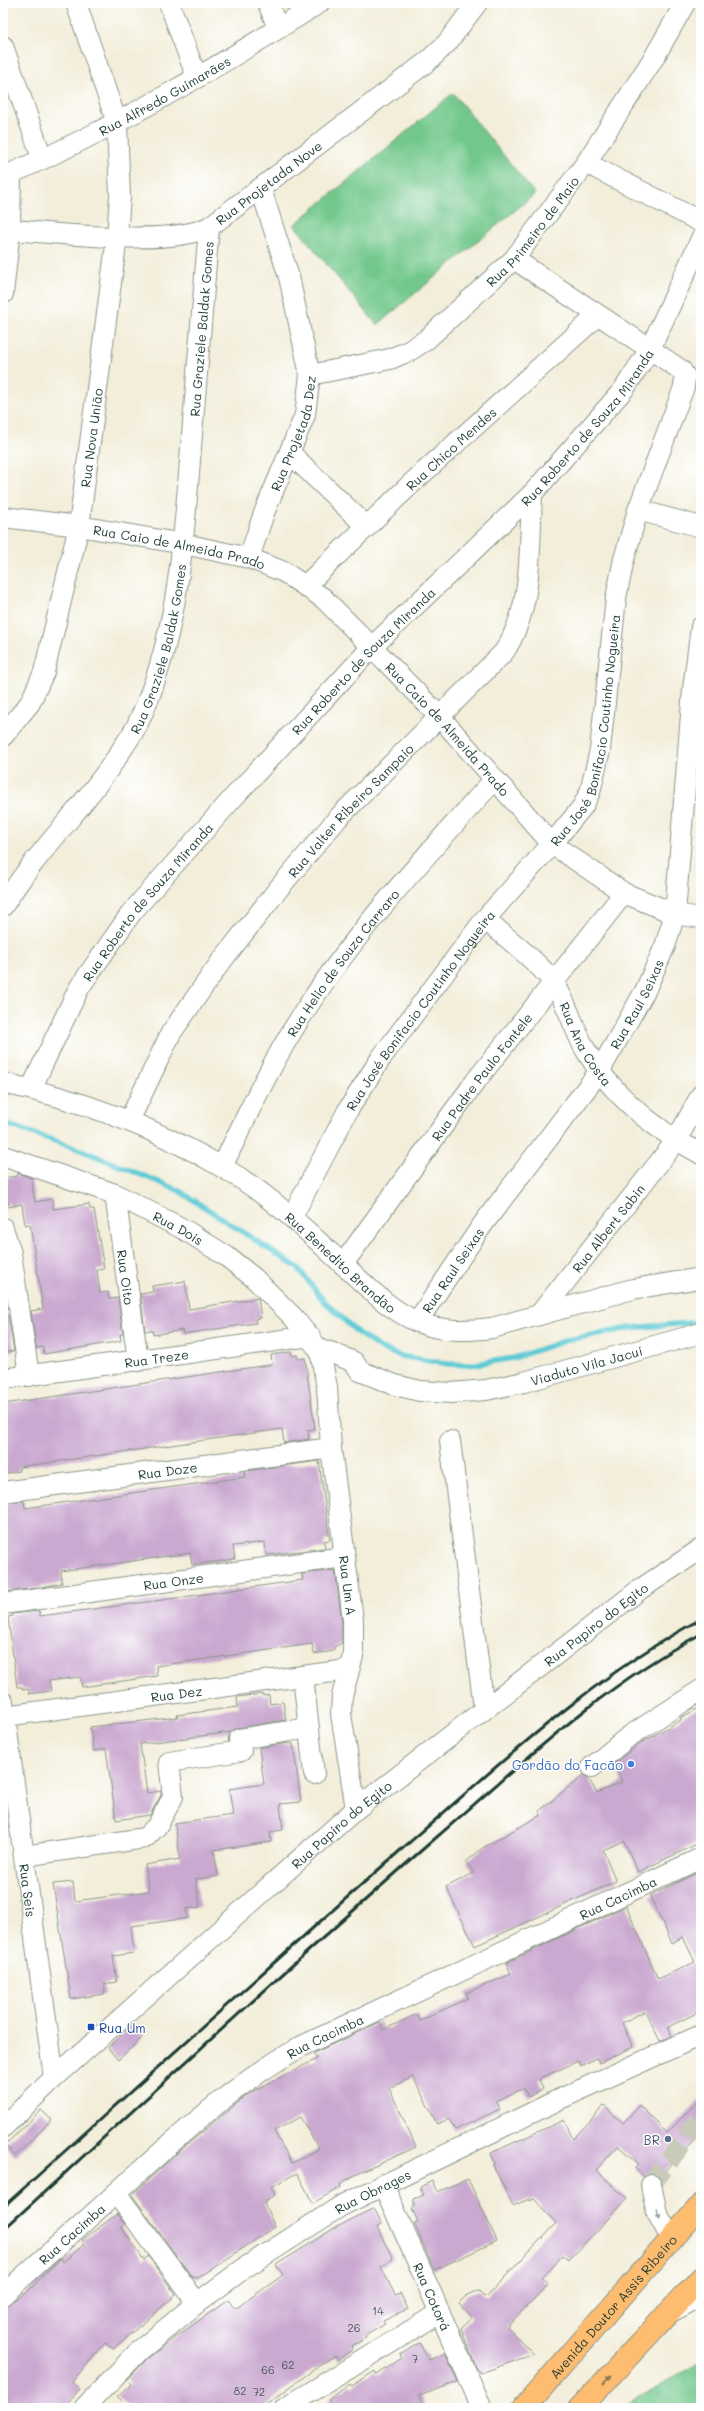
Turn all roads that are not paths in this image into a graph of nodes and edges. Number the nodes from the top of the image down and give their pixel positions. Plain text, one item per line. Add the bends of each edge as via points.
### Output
1 (76, 3) edge
2 (169, 3) edge
3 (268, 3) edge
4 (319, 3) edge
5 (477, 3) edge
6 (684, 3) edge
7 (278, 29) junction
8 (3, 46) edge
9 (197, 78) junction
10 (117, 123) junction
11 (42, 158) junction
12 (586, 163) junction
13 (7, 175) edge
14 (261, 189) junction
15 (701, 222) edge
16 (209, 227) junction
17 (10, 230) junction
18 (117, 237) junction
19 (701, 239) edge
20 (514, 259) junction
21 (3, 294) edge
22 (598, 315) junction
23 (650, 348) junction
24 (310, 375) junction
25 (291, 454) junction
26 (532, 494) junction
27 (638, 510) junction
28 (3, 517) edge
29 (79, 526) junction
30 (367, 527) junction
31 (701, 527) edge
32 (184, 544) junction
33 (249, 558) junction
34 (306, 585) junction
35 (701, 627) edge
36 (372, 647) junction
37 (697, 689) edge
38 (440, 717) junction
39 (3, 736) edge
40 (494, 780) junction
41 (552, 844) junction
42 (624, 893) junction
43 (3, 906) edge
44 (675, 914) junction
45 (701, 918) edge
46 (485, 919) junction
47 (554, 983) junction
48 (599, 1072) junction
49 (3, 1083) edge
50 (31, 1089) junction
51 (701, 1095) edge
52 (129, 1121) junction
53 (676, 1141) junction
54 (701, 1154) edge
55 (3, 1156) edge
56 (222, 1167) junction
57 (115, 1194) junction
58 (292, 1217) junction
59 (3, 1228) edge
60 (343, 1264) junction
61 (701, 1278) edge
62 (539, 1315) junction
63 (417, 1322) junction
64 (701, 1333) edge
65 (317, 1349) junction
66 (138, 1360) junction
67 (29, 1376) junction
68 (3, 1379) edge
69 (450, 1441) dead end
70 (331, 1448) junction
71 (3, 1492) edge
72 (701, 1549) edge
73 (344, 1557) junction
74 (3, 1604) edge
75 (347, 1670) junction
76 (303, 1676) junction
77 (701, 1690) edge
78 (484, 1708) junction
79 (4, 1709) edge
80 (309, 1728) junction
81 (592, 1767) dead end
82 (314, 1774) dead end
83 (356, 1809) junction
84 (24, 1856) junction
85 (701, 1858) edge
86 (701, 2035) edge
87 (54, 2078) junction
88 (3, 2127) edge
89 (383, 2184) junction
90 (651, 2185) dead end
91 (116, 2193) junction
92 (701, 2205) edge
93 (672, 2240) junction
94 (701, 2278) edge
95 (3, 2295) edge
96 (701, 2296) edge
97 (197, 2303) junction
98 (439, 2313) junction
99 (670, 2313) junction
100 (84, 2408) edge
101 (285, 2408) edge
102 (482, 2408) edge
103 (524, 2408) edge
104 (580, 2408) edge

1 - 10 street, Rua Nova União
2 - 9 street
3 - 7 street
4 - 7 street, Rua Alfredo Guimarães
5 - 14 street, Rua Projetada Nove via 447,44 428,61
6 - 12 street, Rua Primeiro de Maio via 655,56
7 - 9 street, Rua Alfredo Guimarães
8 - 11 street
9 - 10 street, Rua Alfredo Guimarães
10 - 11 street, Rua Alfredo Guimarães
10 - 18 street, Rua Nova União via 120,196
11 - 13 street, Rua Alfredo Guimarães
12 - 15 street
12 - 20 street, Rua Primeiro de Maio
13 - 17 street
14 - 16 street, Rua Projetada Nove
14 - 24 street, Rua Projetada Dez via 289,277
16 - 18 street, Rua Projetada Nove via 185,236
16 - 32 street, Rua Graziele Baldak Gomes
17 - 18 street, Rua Projetada Nove
17 - 21 street
18 - 29 street, Rua Nova União
19 - 23 street, Rua Roberto de Souza Miranda
20 - 22 street, Rua José Bonifacio Coutinho Nogueira
20 - 24 street, Rua Primeiro de Maio via 426,340 409,351 390,359
22 - 23 street, Rua José Bonifacio Coutinho Nogueira
22 - 30 street, Rua Chico Mendes
23 - 26 street, Rua Roberto de Souza Miranda via 624,389
23 - 27 street, Rua José Bonifacio Coutinho Nogueira via 681,370 685,376 684,387
24 - 25 street, Rua Projetada Dez via 305,415
25 - 30 street
25 - 33 street, Rua Projetada Dez via 271,496
26 - 36 street, Rua Roberto de Souza Miranda
26 - 38 street, Rua Valter Ribeiro Sampaio via 526,595 515,636 504,652
27 - 31 street
27 - 41 street, Rua José Bonifacio Coutinho Nogueira via 616,598 595,775 583,806
28 - 29 street, Rua Caio de Almeida Prado
29 - 32 street, Rua Caio de Almeida Prado
29 - 39 street, Rua Nova União via 44,672 30,703
30 - 34 street, Rua Chico Mendes
32 - 33 street, Rua Caio de Almeida Prado
32 - 43 street, Rua Graziele Baldak Gomes via 153,690 137,726 96,788 26,873
33 - 34 street, Rua Caio de Almeida Prado via 284,572
34 - 36 street, Rua Caio de Almeida Prado via 323,598
35 - 37 street, Rua Raul Seixas
36 - 38 street, Rua Caio de Almeida Prado
36 - 50 street, Rua Roberto de Souza Miranda via 132,912 79,988
37 - 44 street, Rua Raul Seixas
38 - 40 street, Rua Caio de Almeida Prado
38 - 52 street, Rua Valter Ribeiro Sampaio via 338,818 220,963 171,1033
40 - 41 street, Rua Caio de Almeida Prado
40 - 56 street, Rua Helio de Souza Carraro via 401,884 304,1012 253,1102
41 - 42 street, Rua Caio de Almeida Prado
41 - 46 street, Rua José Bonifacio Coutinho Nogueira
42 - 44 street, Rua Caio de Almeida Prado
42 - 47 street, Rua Padre Paulo Fontele
44 - 45 street, Rua Caio de Almeida Prado
44 - 48 street, Rua Raul Seixas via 665,946 645,991
46 - 47 street, Rua Ana Costa
46 - 58 street, Rua José Bonifacio Coutinho Nogueira via 381,1058 348,1110
47 - 48 street, Rua Ana Costa
47 - 60 street, Rua Padre Paulo Fontele via 475,1082
48 - 53 street, Rua Ana Costa via 628,1104
48 - 63 street, Rua Raul Seixas via 483,1224
49 - 50 street, Rua Benedito Brandão
50 - 52 street, Rua Benedito Brandão
51 - 53 street, Rua Albert Sabin
52 - 56 street, Rua Benedito Brandão
53 - 54 street, Rua Ana Costa
53 - 62 street, Rua Albert Sabin
55 - 57 street, Rua Dois
56 - 58 street, Rua Benedito Brandão
57 - 65 street, Rua Dois via 186,1230 226,1256 279,1302
57 - 66 street, Rua Oito
58 - 60 street, Rua Benedito Brandão
59 - 67 street via 11,1253
60 - 63 street, Rua Benedito Brandão via 383,1300
61 - 62 street, Rua Benedito Brandão via 633,1289
62 - 63 street, Rua Benedito Brandão via 492,1328 468,1331 445,1329
64 - 65 street, Viaduto Vila Jacuí via 524,1382 470,1392 420,1391 395,1385 360,1371 354,1362
65 - 66 street, Rua Treze
65 - 70 street, Rua Um A
66 - 67 street, Rua Treze
67 - 68 street, Rua Treze
69 - 78 street
70 - 71 street, Rua Doze
70 - 73 street, Rua Um A
72 - 78 street, Rua Papiro do Egito via 639,1590
73 - 74 street, Rua Onze
73 - 75 street, Rua Um A via 354,1645 353,1656
75 - 76 street, Rua Dez
75 - 83 street, Rua Um A via 341,1714
76 - 79 street, Rua Dez
76 - 80 street
77 - 81 street via 628,1738
78 - 83 street, Rua Papiro do Egito
79 - 84 street, Rua Seis
80 - 82 street
80 - 84 street via 239,1739 241,1751 169,1762 174,1797 157,1826 145,1838
83 - 87 street, Rua Papiro do Egito
84 - 87 street, Rua Seis
85 - 91 street, Rua Cacimba via 268,2064 218,2100
86 - 89 street, Rua Obrages
87 - 88 street, Rua Papiro do Egito
89 - 97 street, Rua Obrages via 341,2206 246,2267
89 - 98 street, Rua Cotorá
90 -> 93 street via 657,2213
91 - 95 street, Rua Cacimba
91 - 97 street
92 - 93 main road, Avenida Doutor Assis Ribeiro
93 - 103 main road, Avenida Doutor Assis Ribeiro
94 - 99 main road
96 - 99 street
97 - 100 street, Rua Obrages via 138,2350
98 - 101 street
98 - 102 street, Rua Cotorá
104 -> 99 main road

